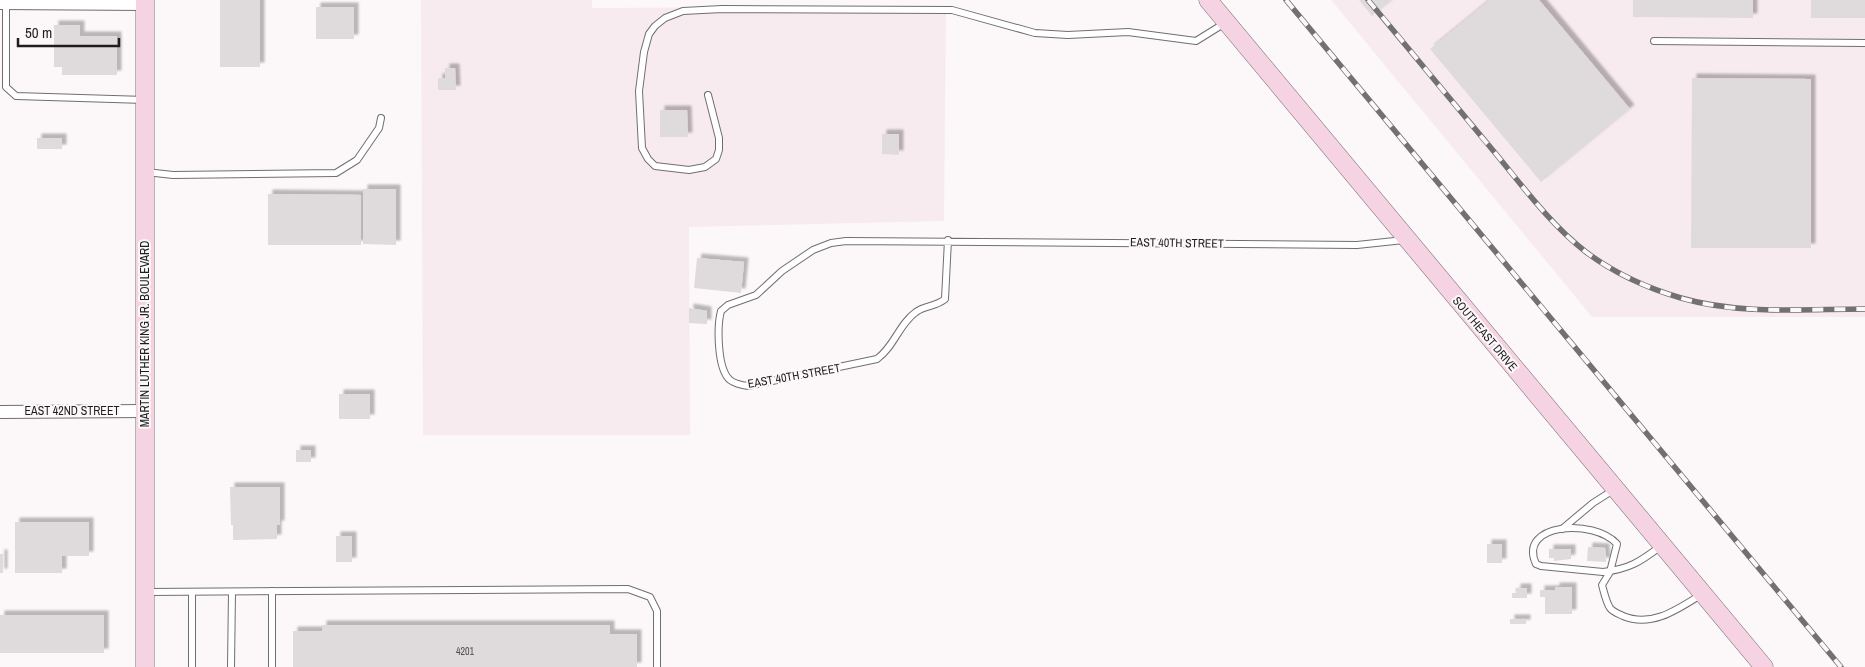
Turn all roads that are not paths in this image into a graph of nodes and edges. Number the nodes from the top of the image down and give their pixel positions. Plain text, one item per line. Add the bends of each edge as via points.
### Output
1 (1208, 0) edge
2 (145, 2) edge
3 (3, 3) edge
4 (1226, 22) junction
5 (1654, 42) dead end
6 (1865, 43) edge
7 (708, 95) dead end
8 (145, 100) junction
9 (381, 118) dead end
10 (145, 172) junction
11 (948, 240) junction
12 (1406, 240) junction
13 (145, 411) junction
14 (0, 412) edge
15 (1615, 489) junction
16 (1562, 529) junction
17 (1662, 545) junction
18 (1610, 572) junction
19 (272, 591) junction
20 (145, 592) junction
21 (192, 592) junction
22 (232, 592) junction
23 (1703, 594) junction
24 (145, 667) edge
25 (192, 667) edge
26 (231, 667) edge
27 (272, 667) edge
28 (657, 667) edge
29 (1764, 667) edge

1 - 4 main road, SOUTHEAST DRIVE
2 - 3 street
2 - 8 main road, MARTIN LUTHER KING JR. BOULEVARD
3 - 8 lane via 6,87 16,96
4 - 7 lane via 1196,41 1128,32 1035,33 952,10 683,11 655,26 644,52 640,91 642,148 655,166 689,170 705,167 716,159 719,138
4 - 12 main road, SOUTHEAST DRIVE
5 - 6 lane
8 - 10 main road, MARTIN LUTHER KING JR. BOULEVARD
9 - 10 lane via 379,128 357,160 336,172 173,175
10 - 13 main road, MARTIN LUTHER KING JR. BOULEVARD
11 - 11 lane, EAST 40TH STREET via 945,299 914,313 878,359 748,386 737,384 726,376 720,351 721,311 728,305 756,295 782,271 813,250 846,241
11 - 12 lane, EAST 40TH STREET via 1358,245
12 - 15 main road, SOUTHEAST DRIVE
13 - 14 street, EAST 42ND STREET
13 - 20 main road, MARTIN LUTHER KING JR. BOULEVARD
15 - 16 lane
15 - 17 main road, SOUTHEAST DRIVE
16 - 18 lane via 1597,530 1610,536 1617,544
16 - 18 lane via 1537,539 1532,549 1536,564
17 - 18 lane via 1633,566
17 - 23 main road, SOUTHEAST DRIVE
18 - 23 lane via 1602,586 1610,608 1632,620 1658,618
19 - 22 lane
19 - 27 lane
19 - 28 lane via 628,589 650,597 657,611
20 - 21 lane
20 - 24 main road, MARTIN LUTHER KING JR. BOULEVARD
21 - 22 lane
21 - 25 lane
22 - 26 lane
23 - 29 main road, SOUTHEAST DRIVE

